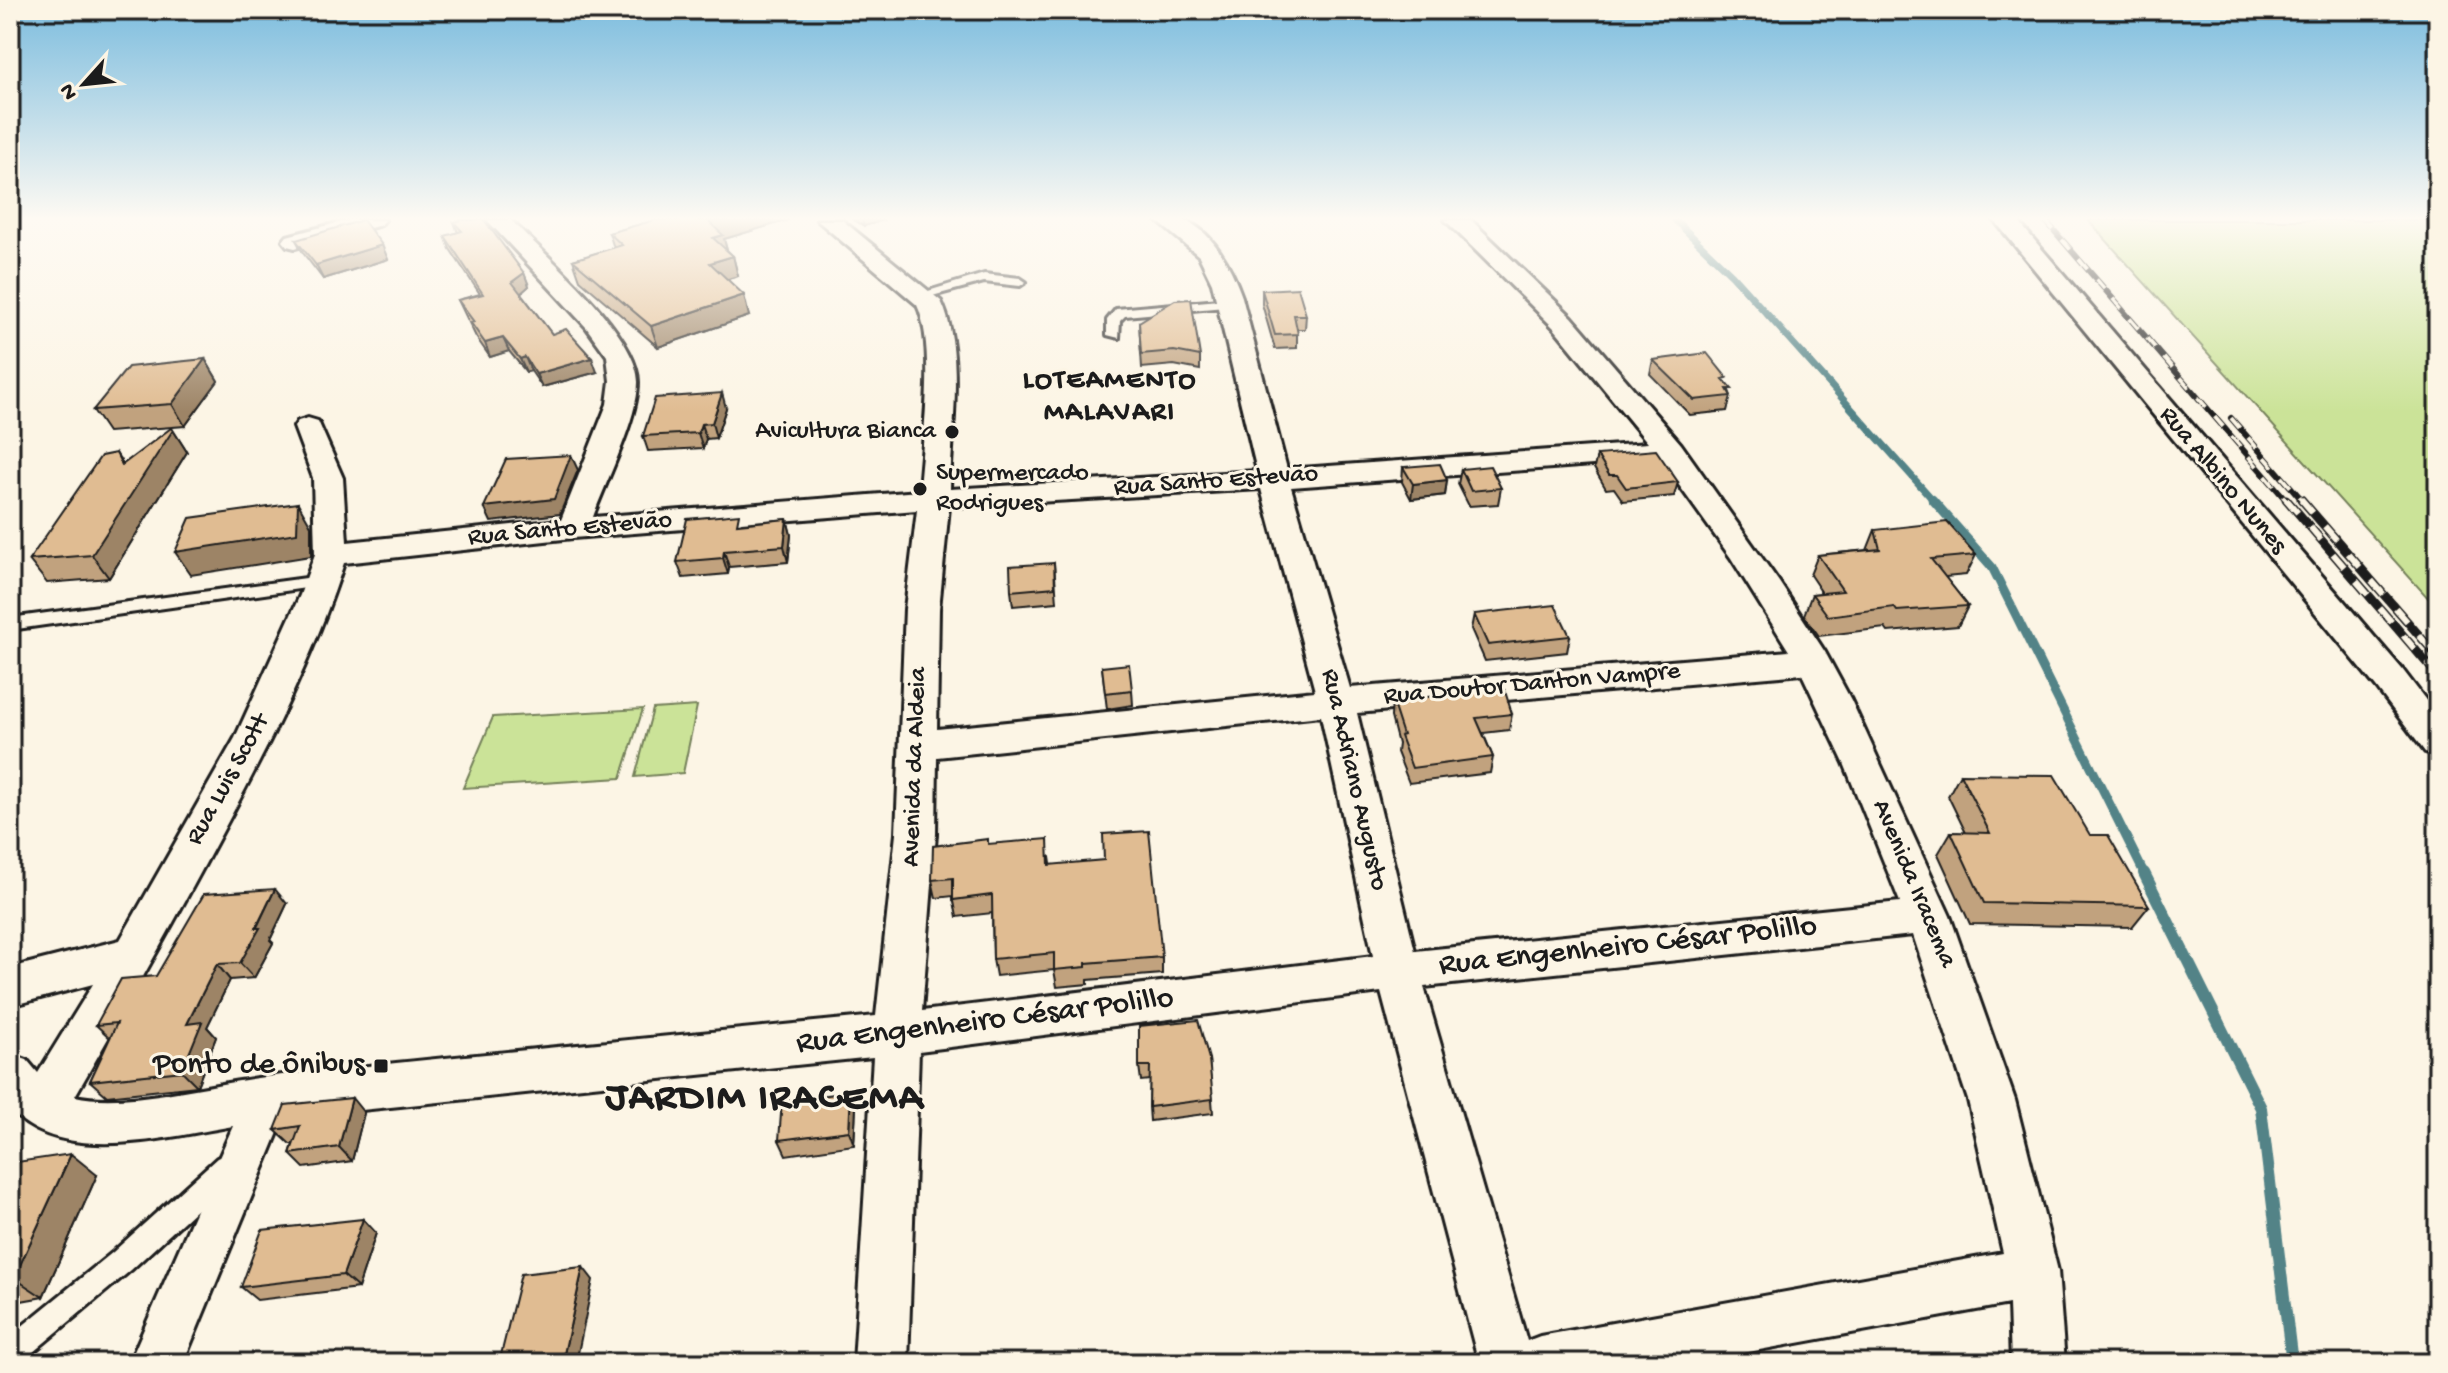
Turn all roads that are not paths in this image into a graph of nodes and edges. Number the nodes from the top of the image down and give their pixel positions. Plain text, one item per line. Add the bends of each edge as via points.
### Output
1 (560, 284) edge
2 (907, 284) edge
3 (961, 284) edge
4 (1225, 284) edge
5 (1529, 284) edge
6 (2058, 284) edge
7 (921, 295) junction
8 (1231, 303) junction
9 (1114, 335) dead end
10 (308, 427) dead end
11 (1671, 450) junction
12 (1274, 479) junction
13 (934, 499) junction
14 (573, 528) junction
15 (326, 568) junction
16 (10, 624) edge
17 (1813, 661) junction
18 (1336, 702) junction
19 (2438, 742) edge
20 (917, 745) junction
21 (1929, 916) junction
22 (134, 955) junction
23 (1398, 971) junction
24 (10, 987) edge
25 (897, 1034) junction
26 (10, 1075) edge
27 (269, 1098) junction
28 (41, 1110) junction
29 (249, 1146) junction
30 (2032, 1274) junction
31 (10, 1354) edge
32 (156, 1363) edge
33 (881, 1363) edge
34 (1506, 1363) edge
35 (1540, 1363) edge
36 (2038, 1363) edge

1 - 14 street via 620,356 624,381 621,404
2 - 7 street, Avenida da Aldeia
3 - 7 lane
4 - 8 street, Rua Adriano Augusto
5 - 11 street, Avenida Iracema
6 - 19 street, Rua Albino Nunes
7 - 13 street, Avenida da Aldeia via 935,316 940,360
8 - 9 lane via 1121,312 1113,320
8 - 12 street, Rua Adriano Augusto
10 - 15 street, Rua Luis Scott via 328,478
11 - 12 street, Rua Santo Estevão
11 - 17 street, Avenida Iracema
12 - 13 street, Rua Santo Estevão
12 - 18 street, Rua Adriano Augusto
13 - 14 street, Rua Santo Estevão
13 - 20 street, Avenida da Aldeia via 922,609
14 - 15 street, Rua Santo Estevão
15 - 16 lane
15 - 22 street, Rua Luis Scott via 254,738
17 - 18 street, Rua Doutor Danton Vampre
17 - 21 street, Avenida Iracema
18 - 20 street, Rua Doutor Danton Vampre
18 - 23 street, Rua Adriano Augusto
20 - 25 street, Avenida da Aldeia via 916,834
21 - 23 street, Rua Engenheiro César Polillo
21 - 30 street, Avenida Iracema via 1988,1082
22 - 24 street
22 - 28 street, Rua Luis Scott
23 - 25 street, Rua Engenheiro César Polillo
23 - 34 street, Rua Adriano Augusto
25 - 27 street, Rua Engenheiro César Polillo
25 - 33 street, Avenida da Aldeia
26 - 28 street
27 - 28 street, Rua Engenheiro César Polillo via 92,1122
27 - 29 street
29 - 31 lane
29 - 32 street
30 - 35 street
30 - 36 street, Avenida Iracema

